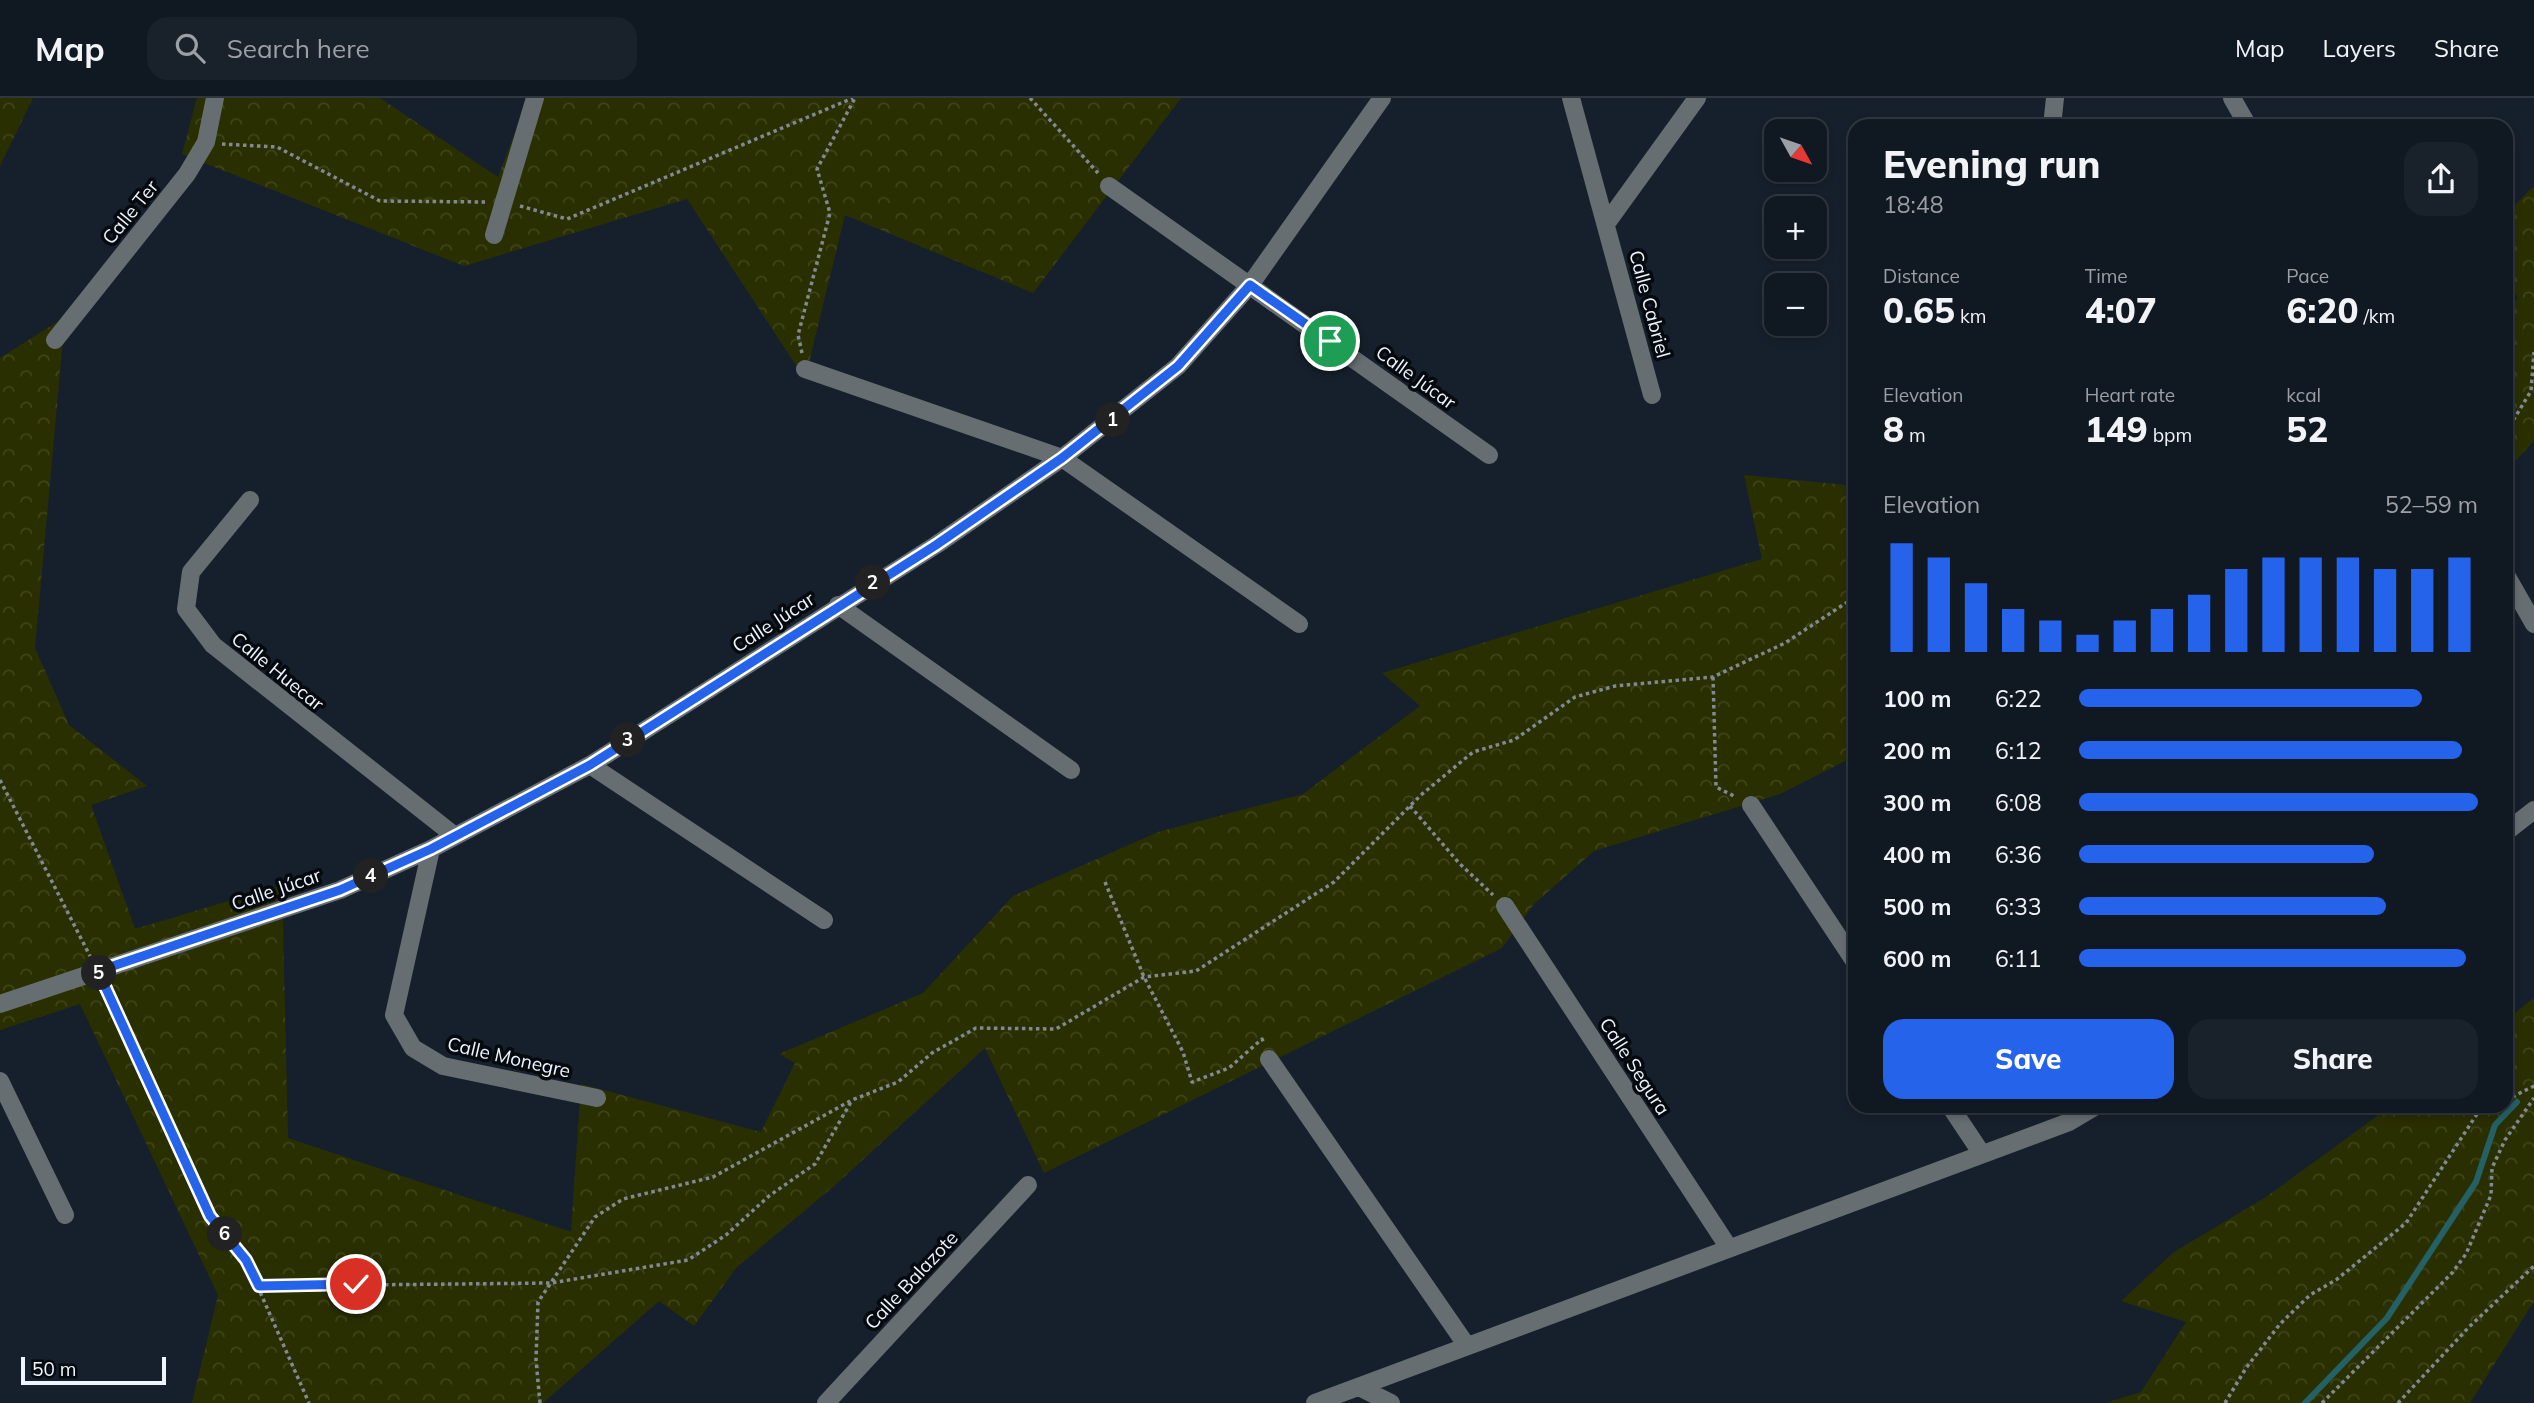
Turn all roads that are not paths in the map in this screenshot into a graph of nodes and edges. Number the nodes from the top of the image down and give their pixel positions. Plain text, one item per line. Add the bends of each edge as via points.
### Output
1 (215, 98) edge
2 (536, 98) edge
3 (1381, 98) edge
4 (1571, 98) edge
5 (1697, 98) edge
6 (2056, 98) edge
7 (2232, 98) edge
8 (2053, 119) edge
9 (2244, 119) edge
10 (1109, 186) road end
11 (1606, 224) junction
12 (494, 235) dead end
13 (1250, 285) junction
14 (55, 340) dead end
15 (805, 369) road end
16 (1652, 395) dead end
17 (1489, 455) dead end
18 (1062, 458) junction
19 (250, 500) dead end
20 (2513, 587) edge
21 (838, 605) junction
22 (2533, 623) edge
23 (1299, 624) dead end
24 (590, 765) junction
25 (1071, 770) dead end
26 (1751, 805) road end
27 (2534, 810) edge
28 (2513, 826) edge
29 (455, 836) junction
30 (431, 849) junction
31 (1505, 906) road end
32 (824, 920) dead end
33 (1848, 951) edge
34 (0, 1004) edge
35 (1269, 1059) road end
36 (0, 1081) edge
37 (597, 1098) dead end
38 (1955, 1113) edge
39 (2084, 1113) edge
40 (1982, 1154) junction
41 (1028, 1185) dead end
42 (65, 1215) dead end
43 (1730, 1248) junction
44 (1467, 1346) junction
45 (1359, 1387) junction
46 (826, 1403) edge
47 (1315, 1403) edge
48 (1391, 1403) edge

1 - 14 street, Calle Ter via 206,142 187,174
2 - 12 street
3 - 13 street, Calle Júcar
4 - 11 street, Calle Cabriel
5 - 11 street
6 - 8 street
7 - 9 street
10 - 13 street, Calle Júcar
11 - 16 street, Calle Cabriel
13 - 17 street, Calle Júcar
13 - 18 street, Calle Júcar via 1178,366
15 - 18 street
18 - 21 street, Calle Júcar via 936,545
18 - 23 street
19 - 29 street, Calle Huecar via 191,572 186,609 212,645
20 - 22 street
21 - 24 street, Calle Júcar
21 - 25 street, Calle Júcar
24 - 29 street, Calle Júcar
24 - 32 street
26 - 33 street
27 - 28 street
29 - 30 street, Calle Júcar
30 - 34 street, Calle Júcar via 340,890
30 - 37 street, Calle Monegre via 394,1015 413,1048 443,1066
31 - 43 street, Calle Segura
35 - 44 street
36 - 42 street
38 - 40 street
39 - 40 street
40 - 43 street
41 - 46 street, Calle Balazote
43 - 44 street
44 - 45 street
45 - 47 street
45 - 48 street

